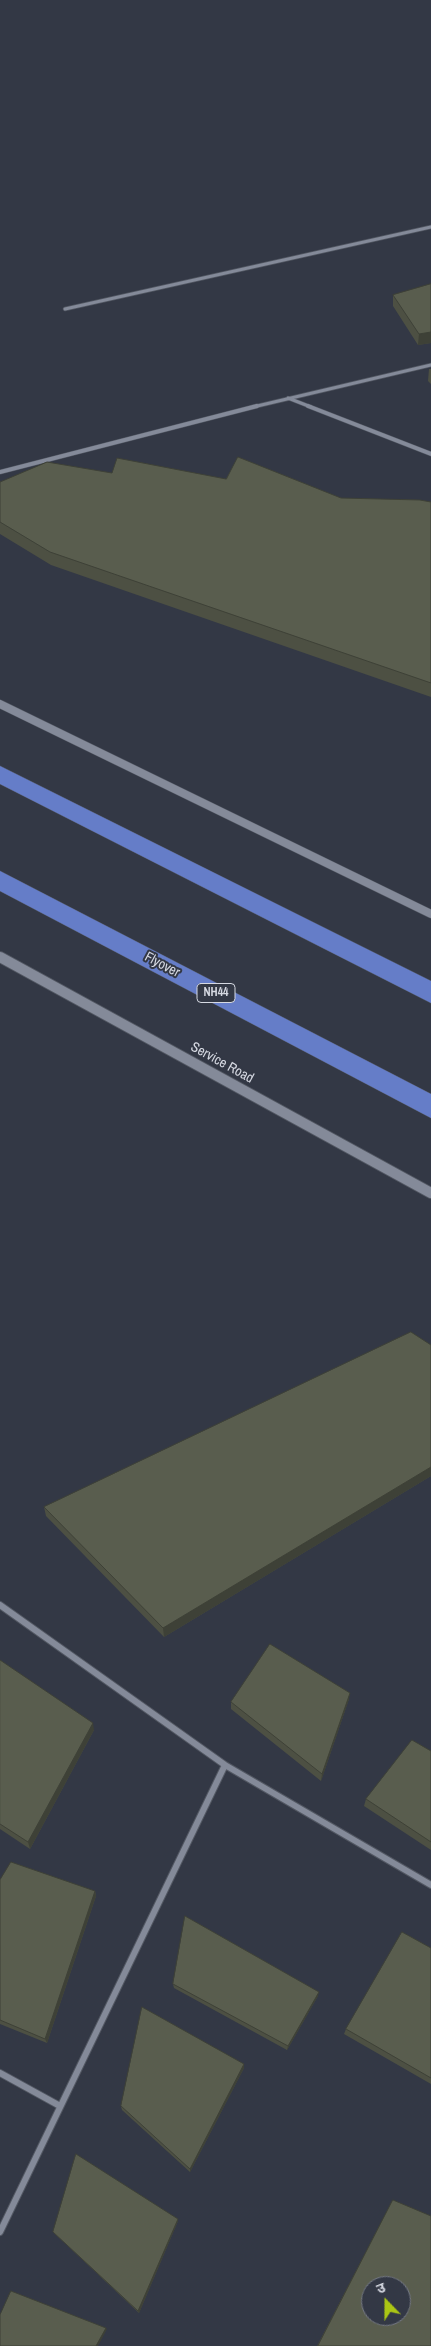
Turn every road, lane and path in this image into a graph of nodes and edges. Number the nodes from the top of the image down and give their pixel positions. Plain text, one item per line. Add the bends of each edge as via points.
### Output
1 (431, 227) edge
2 (65, 309) dead end
3 (431, 365) edge
4 (288, 398) junction
5 (431, 454) edge
6 (0, 472) edge
7 (0, 704) edge
8 (0, 774) edge
9 (0, 880) edge
10 (431, 914) edge
11 (0, 957) edge
12 (431, 993) edge
13 (431, 1107) edge
14 (431, 1193) edge
15 (0, 1605) edge
16 (224, 1765) junction
17 (431, 1885) edge
18 (0, 2073) edge
19 (60, 2106) junction
20 (0, 2232) edge

1 - 2 street
3 - 4 street
4 - 5 street
4 - 6 street
7 - 10 street
8 - 12 highway
9 - 13 highway, Flyover / NH44
11 - 14 street, Service Road
15 - 16 street
16 - 17 street
16 - 19 street
18 - 19 street
19 - 20 street

